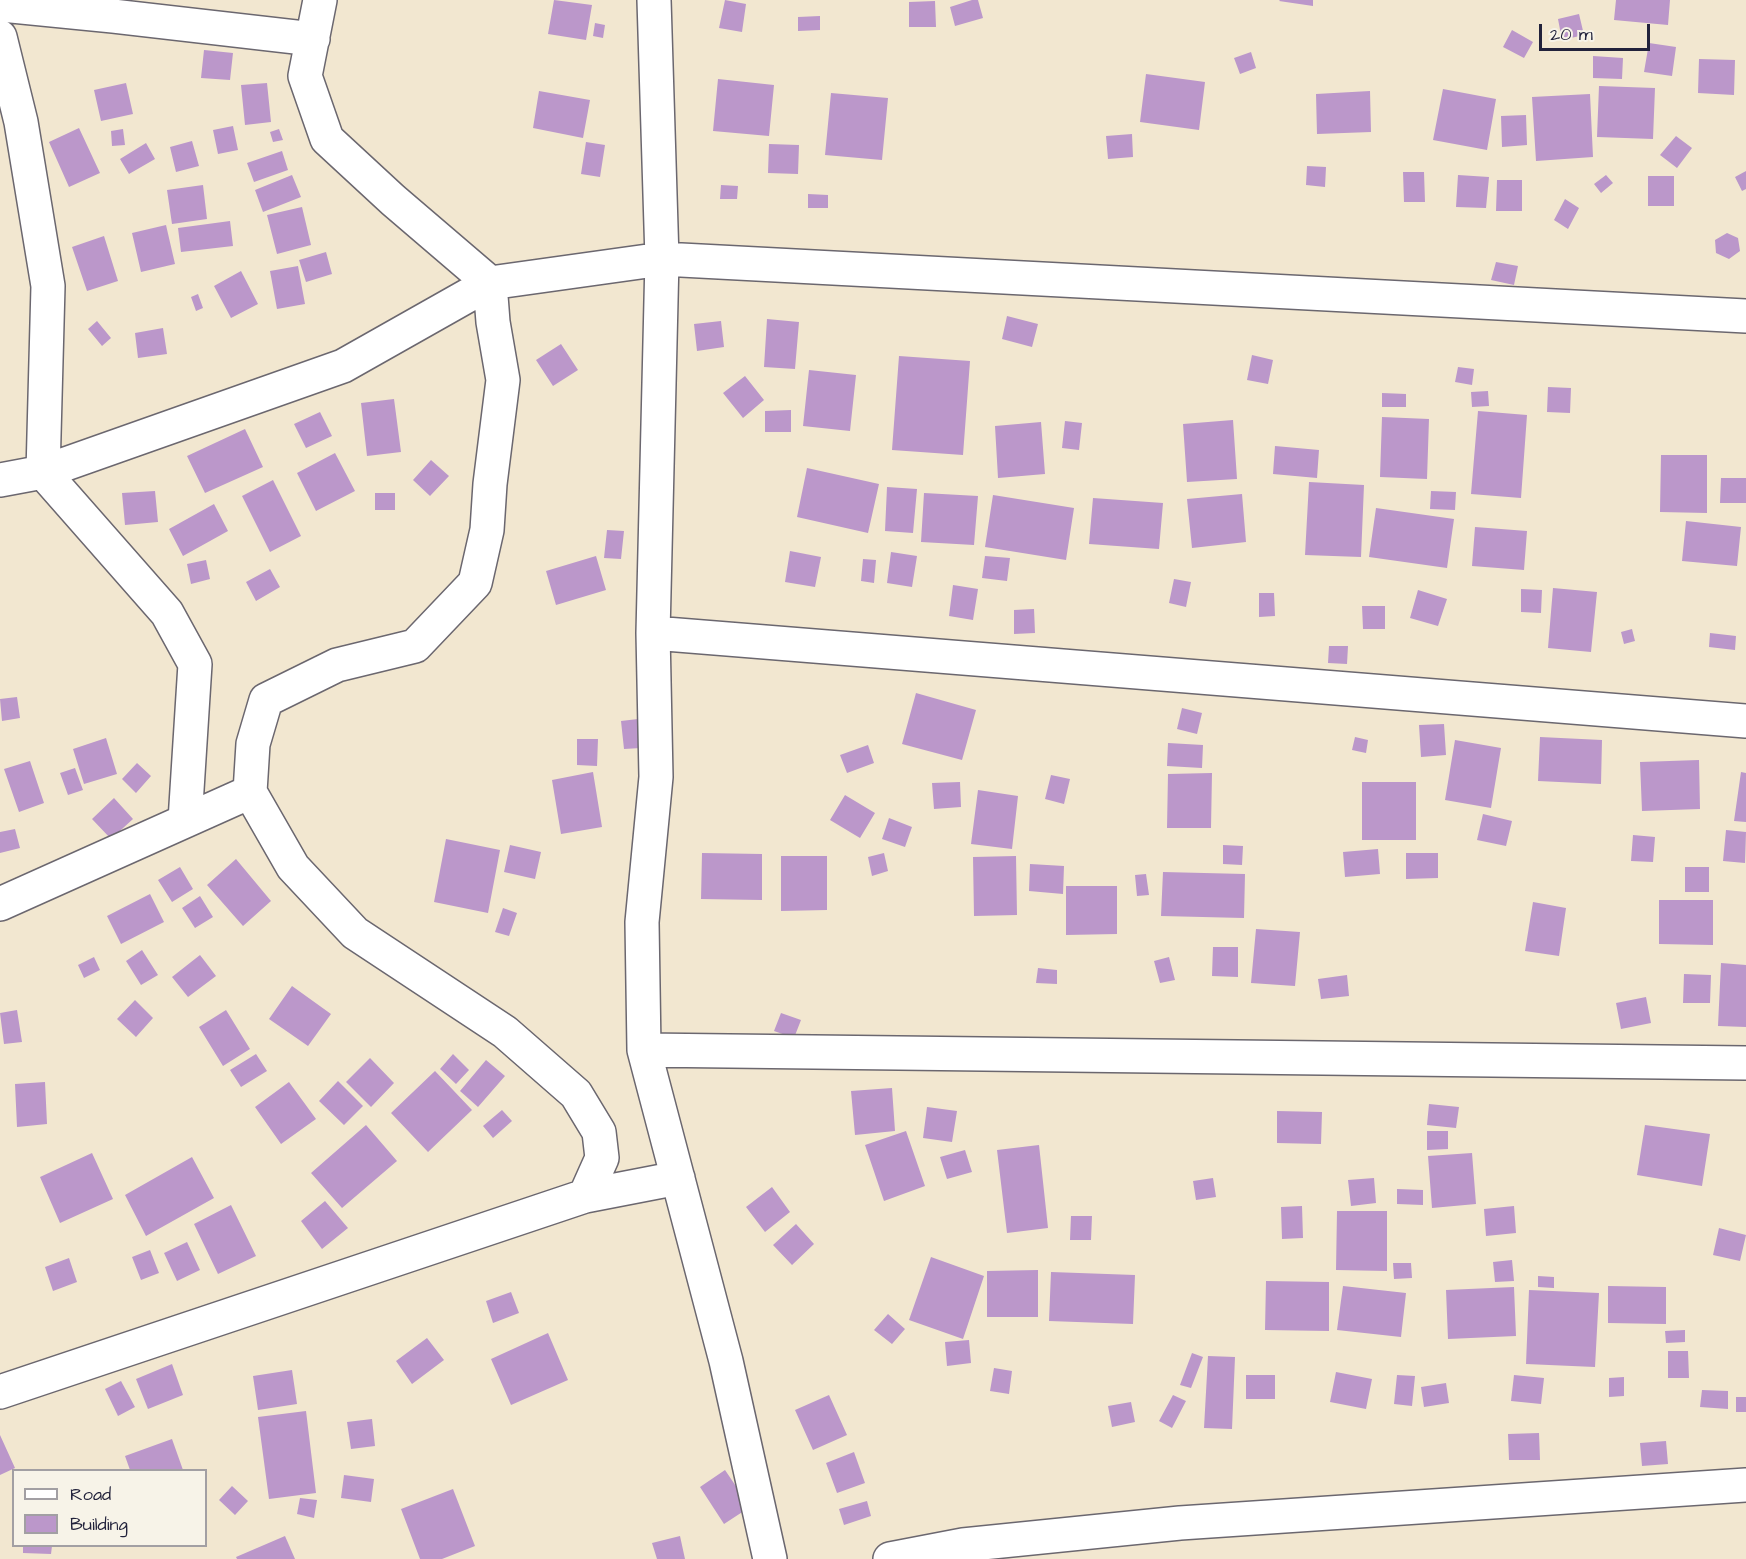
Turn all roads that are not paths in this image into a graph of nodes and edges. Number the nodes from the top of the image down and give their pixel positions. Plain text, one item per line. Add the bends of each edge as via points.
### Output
1 (320, 0) edge
2 (654, 0) edge
3 (0, 5) edge
4 (0, 37) edge
5 (313, 39) junction
6 (662, 259) junction
7 (490, 283) junction
8 (1746, 316) edge
9 (43, 472) junction
10 (0, 480) edge
11 (653, 633) junction
12 (1746, 721) edge
13 (250, 792) junction
14 (185, 821) junction
15 (0, 904) edge
16 (644, 1050) junction
17 (1746, 1063) edge
18 (678, 1178) junction
19 (585, 1196) junction
20 (0, 1392) edge
21 (1746, 1485) edge
22 (975, 1551) edge
23 (770, 1559) edge
24 (891, 1559) edge

1 - 5 street
2 - 6 street
3 - 5 street
4 - 9 street via 21,122 48,286
5 - 7 street via 305,76 327,139
6 - 7 street
6 - 8 street
6 - 11 street
7 - 9 street via 343,366
7 - 13 street via 503,381 487,530 476,583 415,646 337,666 266,699 253,744
9 - 10 street
9 - 14 street via 167,613 195,664
11 - 12 street
11 - 16 street via 656,777 642,921
13 - 14 street
13 - 19 street via 292,867 355,933 505,1032 576,1094 599,1132 602,1158
14 - 15 street
16 - 17 street
16 - 18 street
18 - 19 street
18 - 23 street via 726,1361
19 - 20 street
21 - 22 street via 1180,1523
22 - 24 street via 963,1545

